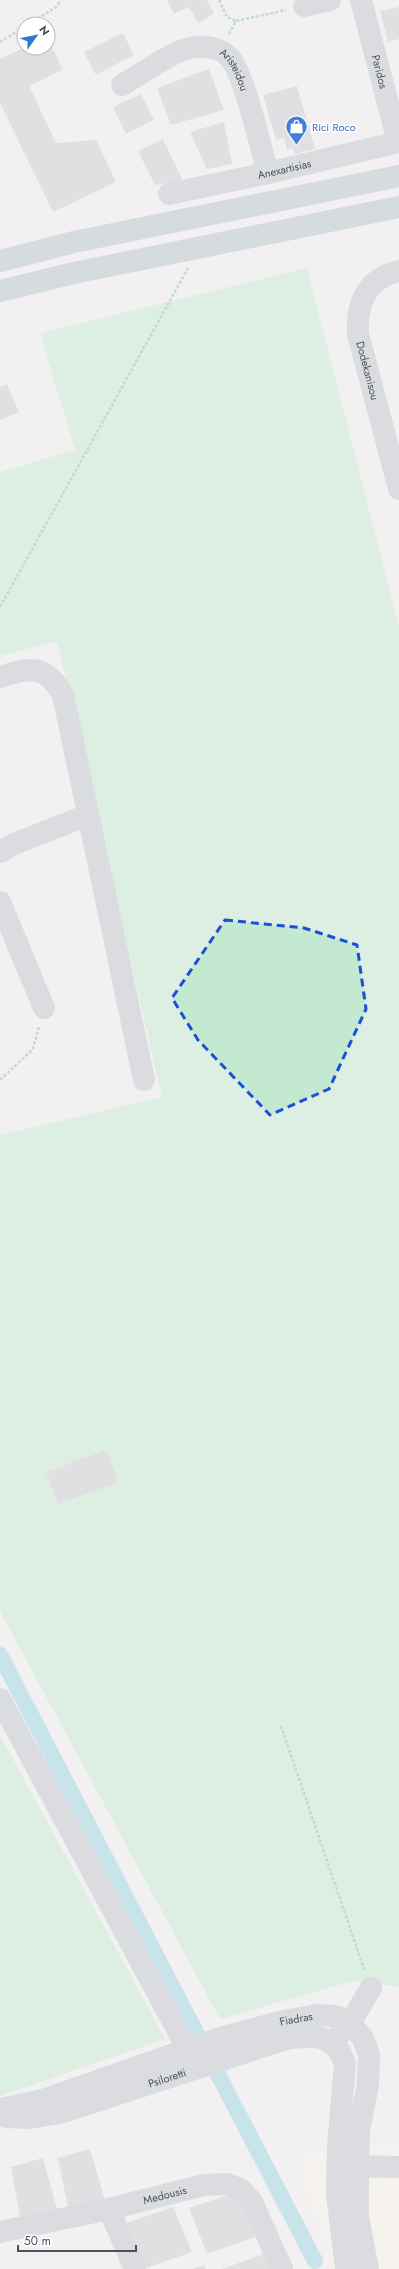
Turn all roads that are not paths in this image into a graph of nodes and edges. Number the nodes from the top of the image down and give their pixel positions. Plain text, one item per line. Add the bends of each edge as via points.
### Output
1 (330, 0) edge
2 (361, 0) edge
3 (304, 6) road end
4 (122, 85) dead end
5 (398, 142) edge
6 (268, 173) junction
7 (399, 176) edge
8 (169, 194) dead end
9 (399, 207) edge
10 (0, 261) edge
11 (399, 271) edge
12 (0, 291) edge
13 (399, 489) edge
14 (0, 677) edge
15 (88, 815) junction
16 (0, 852) edge
17 (0, 902) edge
18 (44, 1008) road end
19 (144, 1080) dead end
20 (0, 1699) edge
21 (370, 1988) road end
22 (350, 2023) junction
23 (333, 2042) junction
24 (226, 2047) junction
25 (196, 2054) junction
26 (0, 2109) edge
27 (0, 2116) edge
28 (348, 2166) junction
29 (399, 2167) edge
30 (109, 2209) junction
31 (0, 2232) edge
32 (135, 2269) edge
33 (282, 2269) edge
34 (346, 2269) edge
35 (368, 2269) edge

1 - 3 street
2 - 5 street, Paridos
4 - 6 street, Aristeidou via 185,49 209,47 220,51 228,56 238,71
5 - 6 street, Anexartisias
6 - 8 street, Anexartisias
7 - 10 main road via 74,242
9 - 12 main road via 74,273
11 - 13 street, Dodekanisou via 382,277 366,290 359,306 357,325
14 - 15 street via 32,670 43,672 57,685 62,695
15 - 16 street
15 - 19 street
17 - 18 street
20 - 25 street
21 - 22 street
22 - 23 street
22 - 24 street, Fiadras via 335,2016 318,2015 282,2021
22 - 28 street, Fiadras via 363,2038 369,2055 368,2085
23 - 24 street, Psiloretti via 316,2036
23 - 28 street, Fiadras via 341,2052 346,2072 339,2126
24 - 25 street, Psiloretti
25 - 26 street via 43,2100
25 - 27 street, Psiloretti via 60,2114 29,2118
28 - 29 street
28 - 34 street, Fiadras via 339,2221
28 - 35 street, Fiadras
30 - 31 street, Medousis
30 - 32 street
30 - 33 street, Medousis via 204,2185 220,2183 235,2186 252,2202

